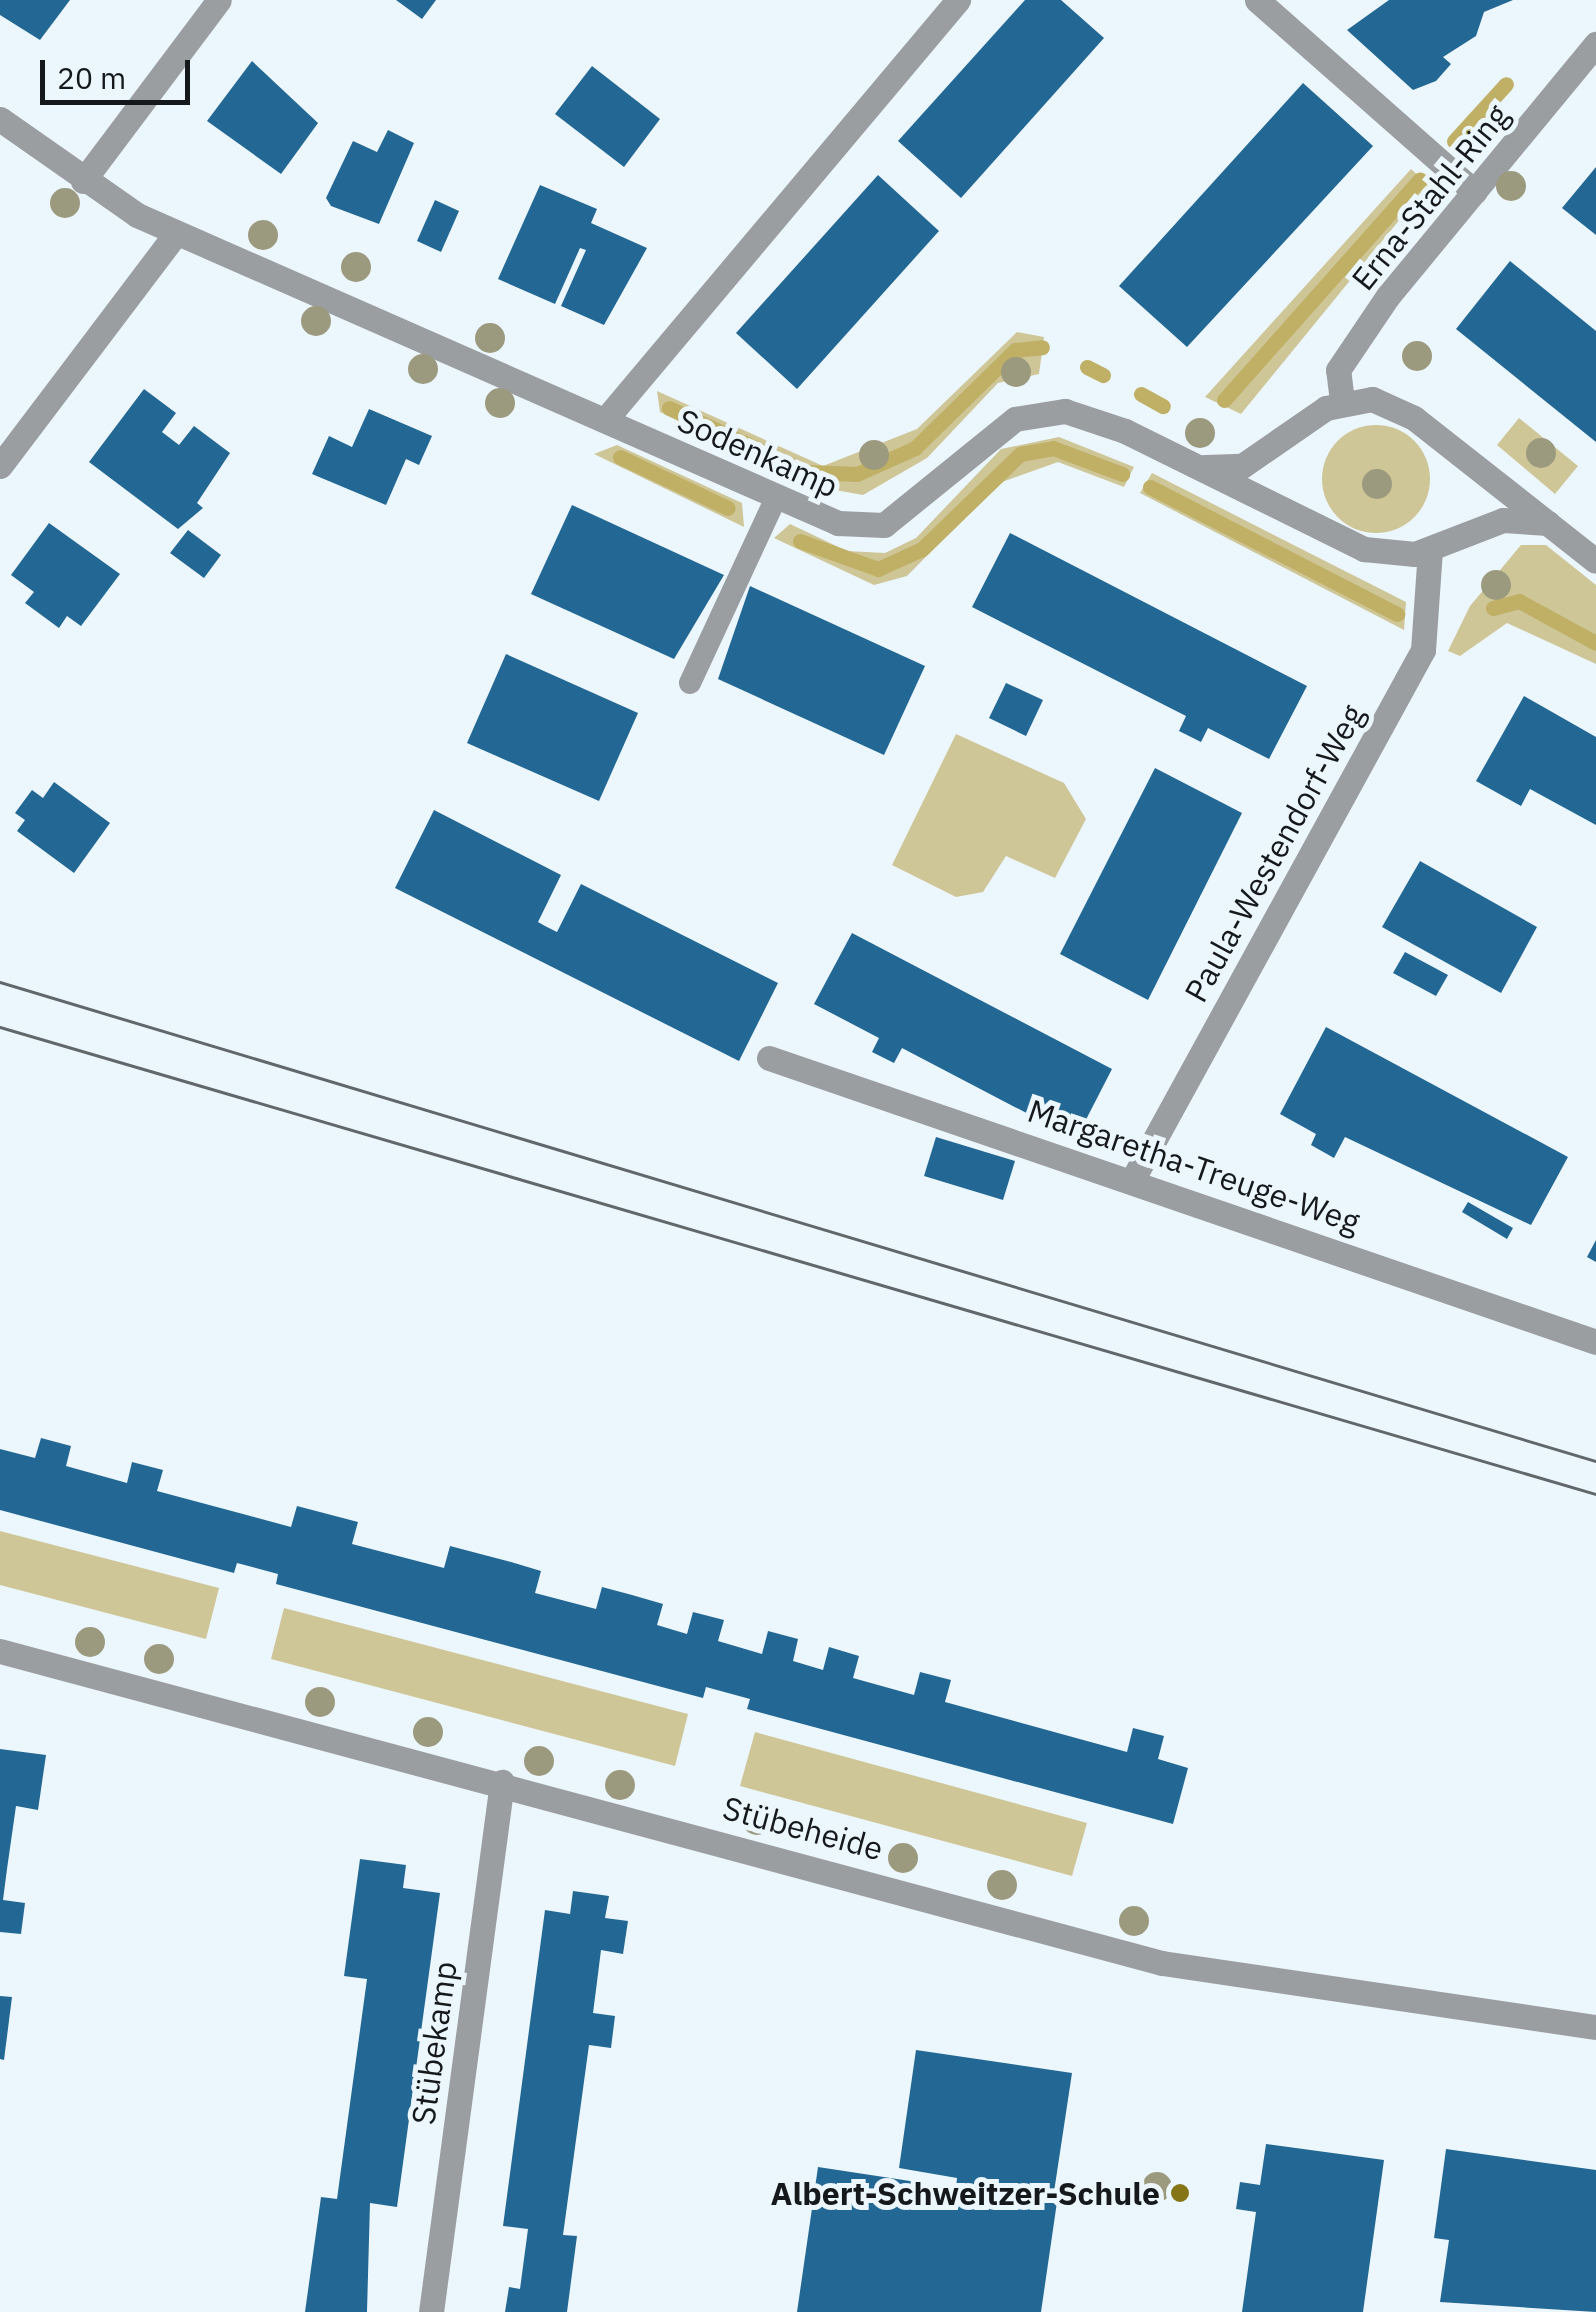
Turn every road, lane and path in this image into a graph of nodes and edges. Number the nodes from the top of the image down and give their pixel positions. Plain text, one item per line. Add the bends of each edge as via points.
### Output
1 (219, 0) edge
2 (958, 0) edge
3 (1256, 0) edge
4 (1596, 44) edge
5 (0, 118) edge
6 (83, 180) junction
7 (1474, 192) junction
8 (176, 232) junction
9 (1342, 401) junction
10 (605, 420) junction
11 (0, 466) edge
12 (1200, 467) junction
13 (776, 496) junction
14 (1548, 523) junction
15 (1430, 550) junction
16 (1596, 561) edge
17 (690, 683) dead end
18 (768, 1058) dead end
19 (1134, 1178) junction
20 (1596, 1342) edge
21 (0, 1651) edge
22 (502, 1782) junction
23 (1596, 2027) edge
24 (431, 2312) edge

1 - 6 street
2 - 10 street
3 - 7 street
4 - 7 street, Erna-Stahl-Ring
5 - 6 street, Sodenkamp
6 - 8 street, Sodenkamp
7 - 9 street, Erna-Stahl-Ring via 1338,370
8 - 10 street, Sodenkamp
8 - 11 street
9 - 12 street, Sodenkamp via 1242,466
9 - 14 street via 1393,405
10 - 13 street, Sodenkamp
12 - 13 street, Sodenkamp via 1065,412 1016,419 884,525 838,523
12 - 15 street, Sodenkamp via 1364,549
13 - 17 lane
14 - 15 street, Sodenkamp via 1503,520
14 - 16 street
15 - 19 street, Paula-Westendorf-Weg via 1423,650
18 - 19 street, Margaretha-Treuge-Weg
19 - 20 street, Margaretha-Treuge-Weg
21 - 22 street, Stübeheide
22 - 23 street, Stübeheide via 1162,1963
22 - 24 street, Stübekamp

